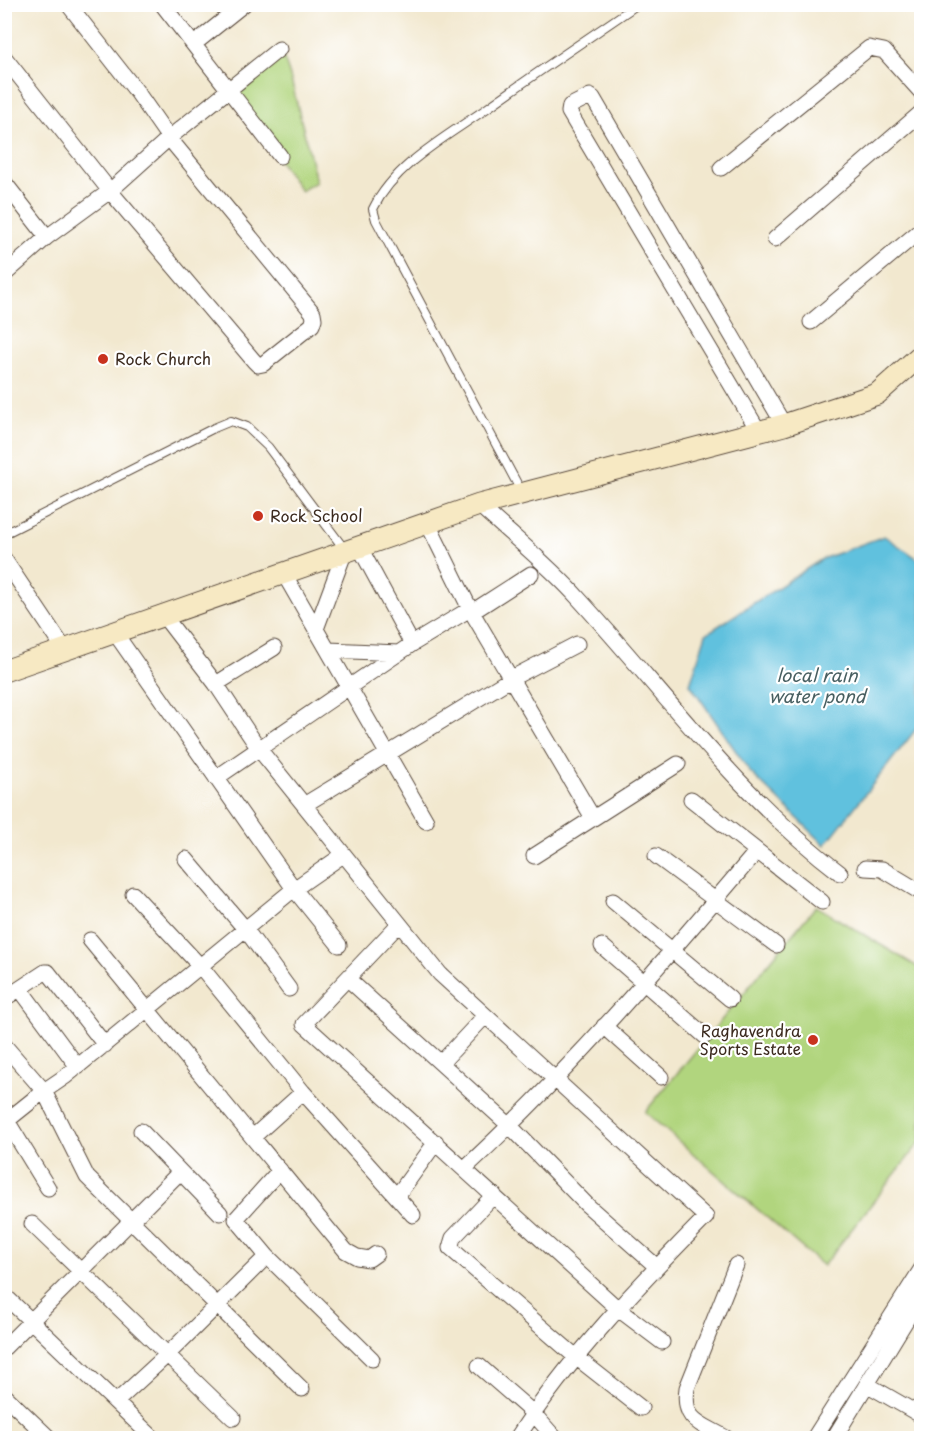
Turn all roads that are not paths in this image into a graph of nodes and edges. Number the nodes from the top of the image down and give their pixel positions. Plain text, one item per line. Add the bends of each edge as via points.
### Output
1 (68, 4) edge
2 (162, 4) edge
3 (243, 4) edge
4 (638, 4) edge
5 (194, 44) junction
6 (876, 48) junction
7 (279, 49) dead end
8 (4, 57) edge
9 (227, 89) junction
10 (921, 93) edge
11 (921, 108) edge
12 (921, 112) edge
13 (169, 138) junction
14 (280, 156) dead end
15 (722, 168) dead end
16 (4, 182) edge
17 (110, 191) junction
18 (921, 229) edge
19 (47, 237) junction
20 (775, 239) dead end
21 (4, 274) edge
22 (812, 322) dead end
23 (921, 354) edge
24 (754, 374) junction
25 (731, 384) junction
26 (784, 425) junction
27 (758, 430) junction
28 (523, 495) junction
29 (479, 505) junction
30 (427, 522) junction
31 (4, 534) edge
32 (353, 550) junction
33 (4, 559) edge
34 (283, 572) junction
35 (531, 574) dead end
36 (471, 611) junction
37 (163, 615) junction
38 (315, 629) junction
39 (115, 633) junction
40 (412, 644) junction
41 (577, 644) dead end
42 (274, 648) dead end
43 (65, 650) junction
44 (328, 651) junction
45 (399, 652) junction
46 (4, 671) edge
47 (512, 678) junction
48 (216, 684) junction
49 (348, 687) junction
50 (259, 749) junction
51 (387, 755) junction
52 (678, 764) dead end
53 (216, 778) junction
54 (691, 799) dead end
55 (304, 805) junction
56 (593, 818) junction
57 (426, 821) dead end
58 (756, 852) junction
59 (343, 855) junction
60 (534, 856) dead end
61 (656, 856) dead end
62 (186, 859) dead end
63 (865, 867) dead end
64 (840, 873) dead end
65 (294, 889) junction
66 (921, 893) edge
67 (133, 894) dead end
68 (716, 900) junction
69 (613, 901) dead end
70 (822, 902) dead end
71 (399, 924) junction
72 (246, 930) junction
73 (90, 940) dead end
74 (339, 945) dead end
75 (776, 945) dead end
76 (602, 946) dead end
77 (672, 951) junction
78 (201, 967) junction
79 (348, 979) junction
80 (645, 982) junction
81 (20, 989) junction
82 (289, 989) dead end
83 (4, 999) edge
84 (730, 999) dead end
85 (148, 1010) junction
86 (485, 1016) junction
87 (604, 1026) junction
88 (705, 1036) dead end
89 (105, 1044) junction
90 (4, 1045) edge
91 (441, 1064) junction
92 (78, 1067) junction
93 (661, 1077) dead end
94 (554, 1078) junction
95 (44, 1091) junction
96 (303, 1092) junction
97 (6, 1120) edge
98 (510, 1126) junction
99 (141, 1131) dead end
100 (253, 1137) junction
101 (436, 1142) junction
102 (465, 1168) junction
103 (280, 1170) junction
104 (180, 1172) junction
105 (48, 1188) dead end
106 (494, 1195) junction
107 (397, 1196) junction
108 (220, 1213) dead end
109 (413, 1215) dead end
110 (132, 1221) junction
111 (32, 1224) dead end
112 (376, 1254) dead end
113 (267, 1256) junction
114 (736, 1265) dead end
115 (657, 1267) junction
116 (81, 1271) junction
117 (919, 1282) edge
118 (4, 1295) edge
119 (217, 1305) junction
120 (617, 1308) junction
121 (31, 1321) junction
122 (662, 1342) dead end
123 (4, 1348) edge
124 (167, 1355) junction
125 (576, 1357) junction
126 (372, 1359) dead end
127 (479, 1366) dead end
128 (868, 1385) junction
129 (302, 1389) dead end
130 (4, 1395) edge
131 (116, 1402) junction
132 (641, 1408) dead end
133 (533, 1413) junction
134 (921, 1416) edge
135 (233, 1418) dead end
136 (152, 1437) dead end
137 (49, 1438) edge
138 (517, 1438) edge
139 (555, 1438) edge
140 (726, 1438) edge
141 (814, 1438) edge
142 (834, 1438) edge

1 - 13 street
2 - 5 street
3 - 5 street
4 - 28 lane via 419,156 392,181 373,209 414,295
5 - 9 street
6 - 10 street via 884,51
6 - 11 street via 877,58
6 - 15 street via 864,50
7 - 9 street
8 - 17 street
9 - 13 street
9 - 14 street
12 - 20 street
13 - 17 street
13 - 17 street via 313,313 312,325 258,365
16 - 19 street
17 - 19 street
18 - 22 street
19 - 21 street
23 - 26 street via 877,394
24 - 25 street
24 - 25 street via 593,98 586,96 570,106 569,112
24 - 26 street
25 - 27 street
26 - 27 street
27 - 28 street
28 - 29 street
29 - 30 street
29 - 64 street via 577,597 747,790
30 - 32 street
30 - 36 street
31 - 32 lane via 231,421 247,427 268,447
32 - 34 street
32 - 38 street
32 - 40 street
33 - 43 street
34 - 37 street
34 - 38 street
35 - 36 street
36 - 40 street
36 - 47 street
37 - 39 street
37 - 48 street
38 - 44 street
39 - 43 street
39 - 53 street
40 - 45 street
41 - 47 street
42 - 48 street
43 - 46 street
44 - 45 street
44 - 49 street
45 - 49 street
47 - 51 street
47 - 56 street
48 - 50 street
49 - 50 street
49 - 51 street
50 - 53 street
50 - 55 street
51 - 55 street
51 - 57 street
52 - 56 street
53 - 65 street
54 - 58 street
55 - 59 street
56 - 60 street
58 - 68 street
58 - 70 street
59 - 65 street
59 - 71 street
61 - 68 street
62 - 72 street
63 - 66 street via 882,869
65 - 72 street
65 - 74 street
67 - 78 street
68 - 75 street
68 - 77 street
69 - 77 street
71 - 79 street
71 - 86 street via 440,974
72 - 78 street
72 - 82 street
73 - 85 street
76 - 80 street
77 - 80 street
77 - 84 street
78 - 85 street
78 - 96 street
79 - 91 street
79 - 101 street via 304,1024
80 - 87 street
80 - 88 street
81 - 83 street
81 - 89 street via 48,972
81 - 92 street
85 - 89 street
85 - 100 street
86 - 91 street
86 - 94 street
87 - 93 street
87 - 94 street
89 - 92 street
90 - 95 street
91 - 98 street
92 - 95 street
94 - 98 street
94 - 115 street via 706,1217
95 - 97 street
95 - 110 street via 87,1177
96 - 100 street
96 - 107 street
97 - 105 street
98 - 102 street
98 - 115 street via 587,1205
99 - 104 street
100 - 103 street
101 - 102 street
101 - 107 street
102 - 106 street
103 - 112 street via 346,1251 369,1259
103 - 113 street via 236,1219
104 - 108 street
104 - 110 street
106 - 120 street
106 - 125 street via 453,1238 450,1248
107 - 109 street
110 - 116 street
110 - 119 street
111 - 116 street
113 - 119 street
113 - 126 street
114 - 140 street via 687,1388 685,1402 690,1416
115 - 120 street
116 - 121 street
116 - 124 street
117 - 128 street
117 - 141 street
118 - 121 street
119 - 124 street
119 - 129 street
120 - 122 street
120 - 125 street
121 - 123 street
121 - 131 street
124 - 131 street
124 - 135 street
125 - 132 street
125 - 133 street
127 - 133 street
128 - 134 street
128 - 142 street
130 - 137 street
131 - 136 street
133 - 138 street
133 - 139 street

